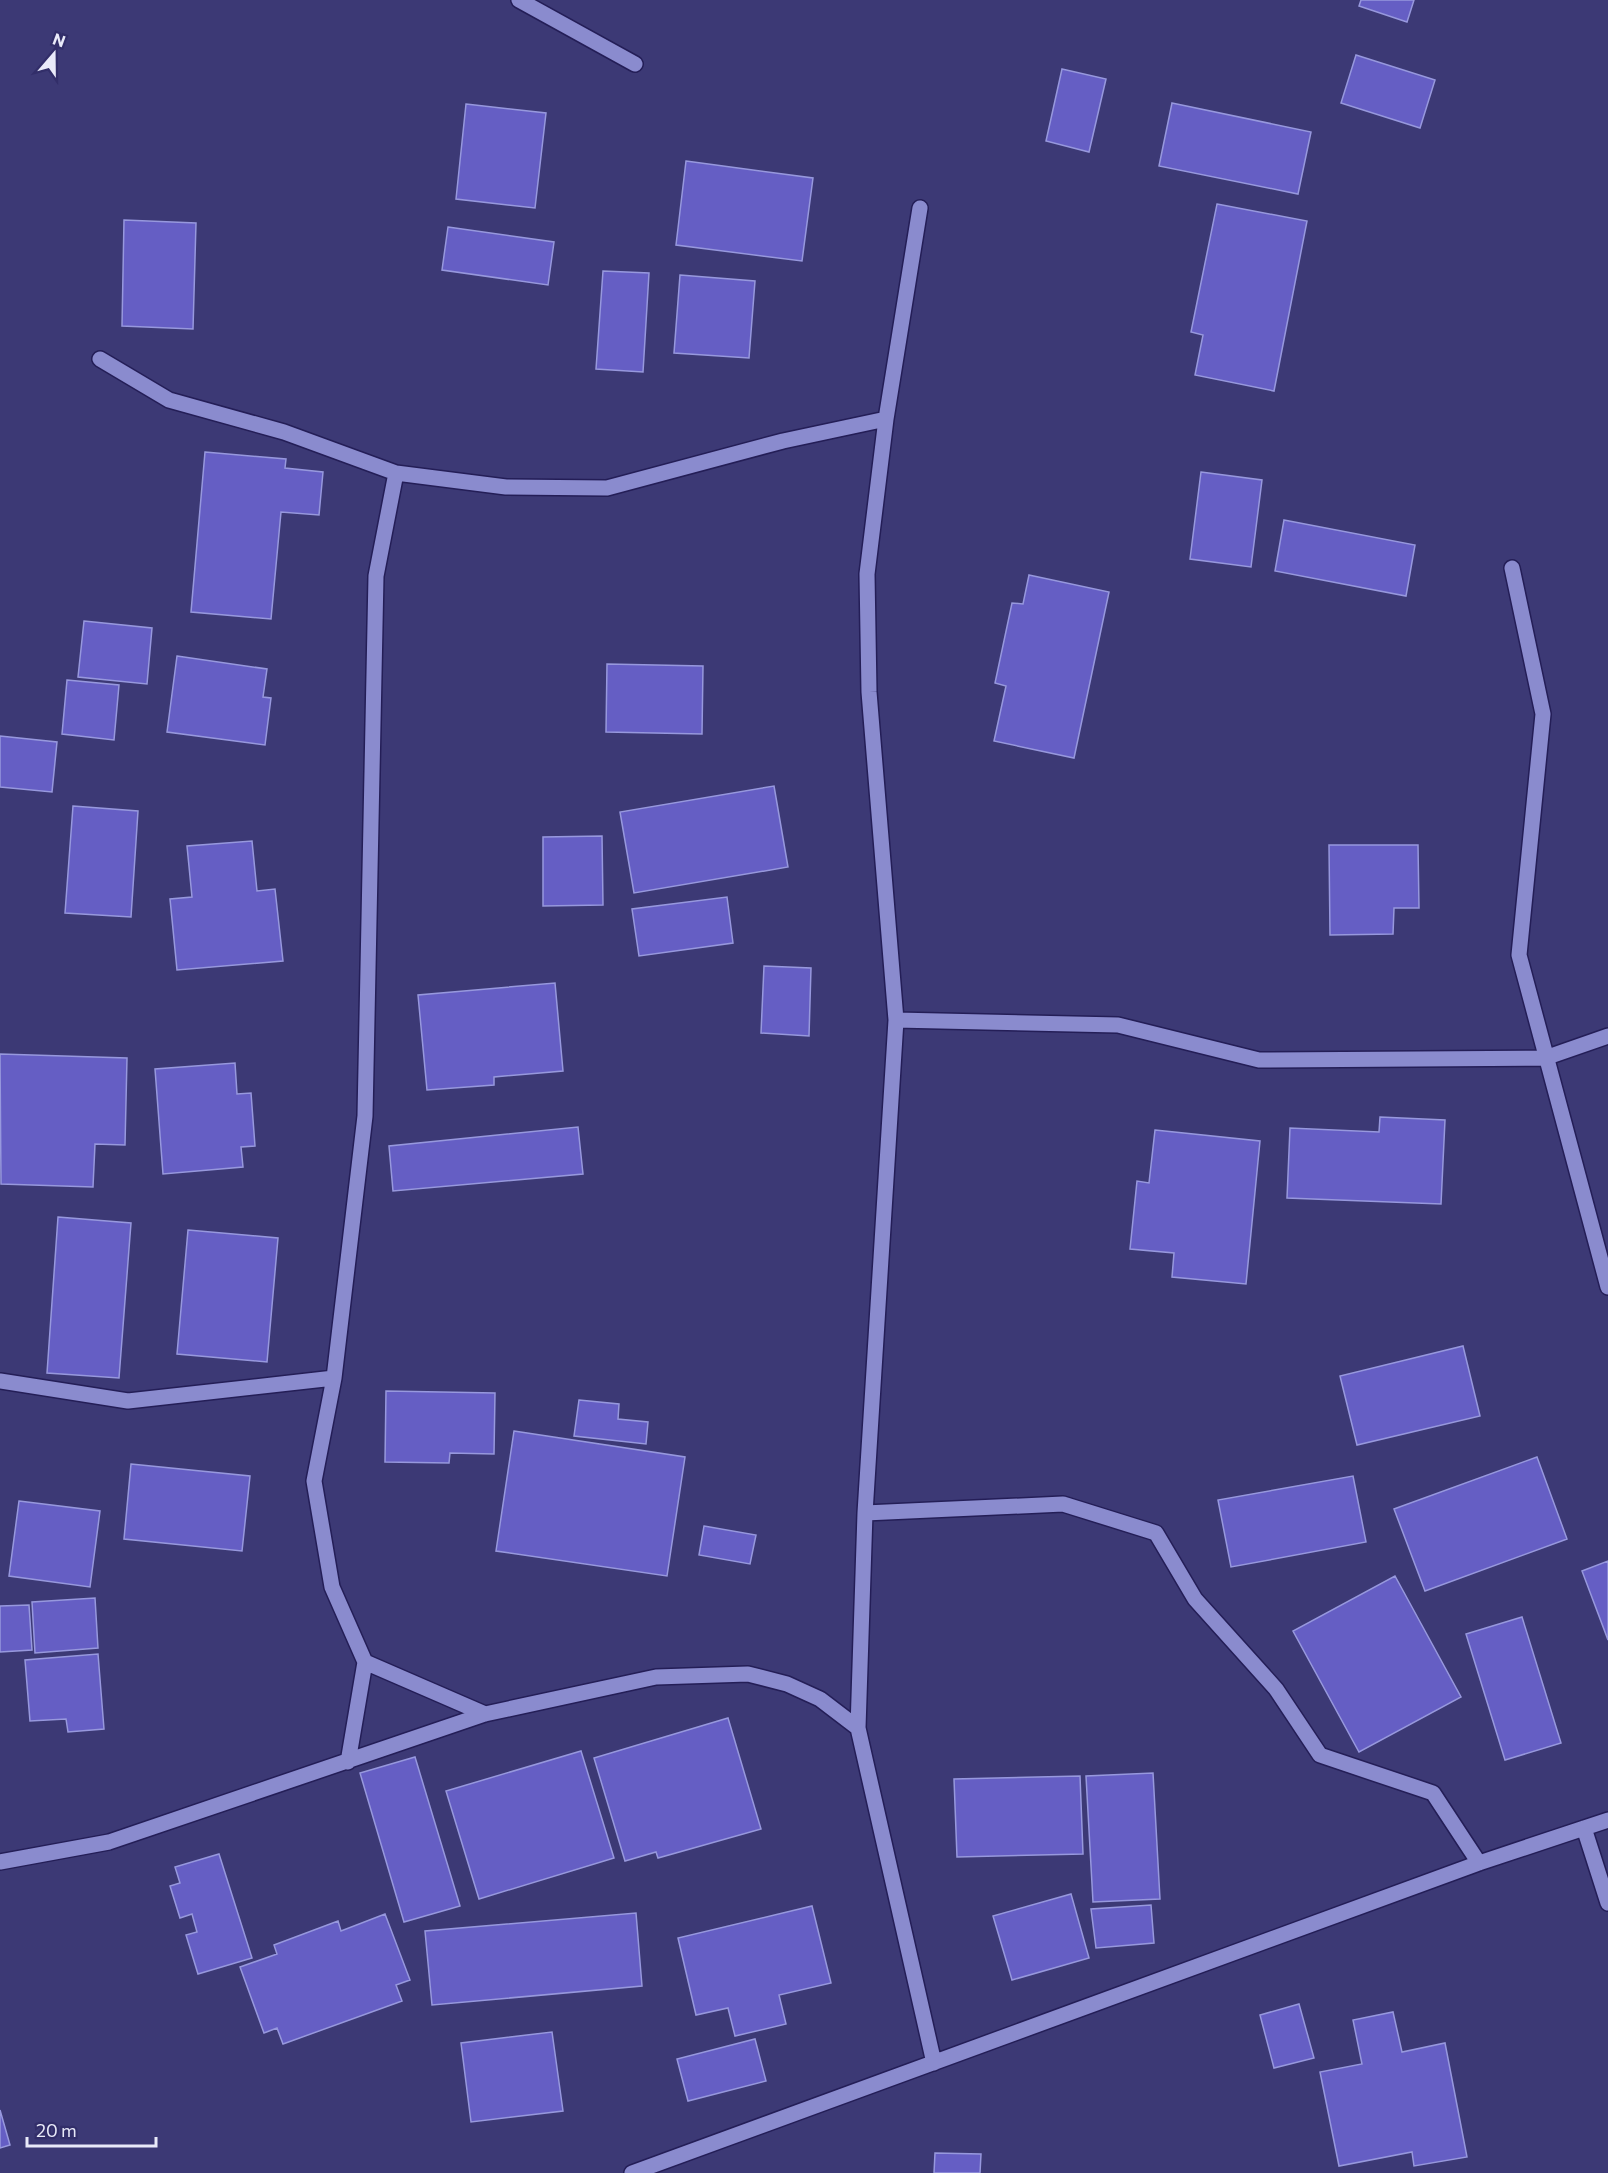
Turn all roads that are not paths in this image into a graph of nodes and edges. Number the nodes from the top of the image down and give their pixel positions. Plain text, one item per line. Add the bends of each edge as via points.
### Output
1 (519, 0) edge
2 (635, 64) dead end
3 (920, 208) dead end
4 (100, 359) dead end
5 (886, 419) junction
6 (396, 473) junction
7 (1512, 568) dead end
8 (896, 1020) junction
9 (1608, 1036) edge
10 (1545, 1058) junction
11 (1608, 1287) edge
12 (334, 1378) junction
13 (0, 1381) edge
14 (865, 1513) junction
15 (365, 1662) junction
16 (485, 1714) junction
17 (858, 1728) junction
18 (348, 1762) junction
19 (1608, 1820) edge
20 (1584, 1828) junction
21 (0, 1862) edge
22 (1479, 1863) junction
23 (1608, 1903) edge
24 (934, 2063) junction
25 (632, 2173) edge

1 - 2 street
3 - 5 street
4 - 6 street via 169,400 284,432
5 - 6 street via 783,441 607,488 506,487
5 - 8 street via 867,574 869,692
6 - 12 street via 376,576 364,1116
7 - 10 street via 1543,714 1519,955
8 - 10 street via 1118,1026 1259,1060
8 - 14 street
9 - 10 street
10 - 11 street
12 - 13 street via 128,1401
12 - 15 street via 314,1481 332,1587
14 - 17 street
14 - 22 street via 1063,1504 1156,1533 1196,1599 1276,1689 1320,1755 1433,1793
15 - 16 street
15 - 18 street
16 - 17 street via 656,1677 748,1674 787,1684 820,1699
16 - 18 street
17 - 24 street
18 - 21 street via 109,1842
19 - 20 street
20 - 22 street
20 - 23 street
22 - 24 street
24 - 25 street

